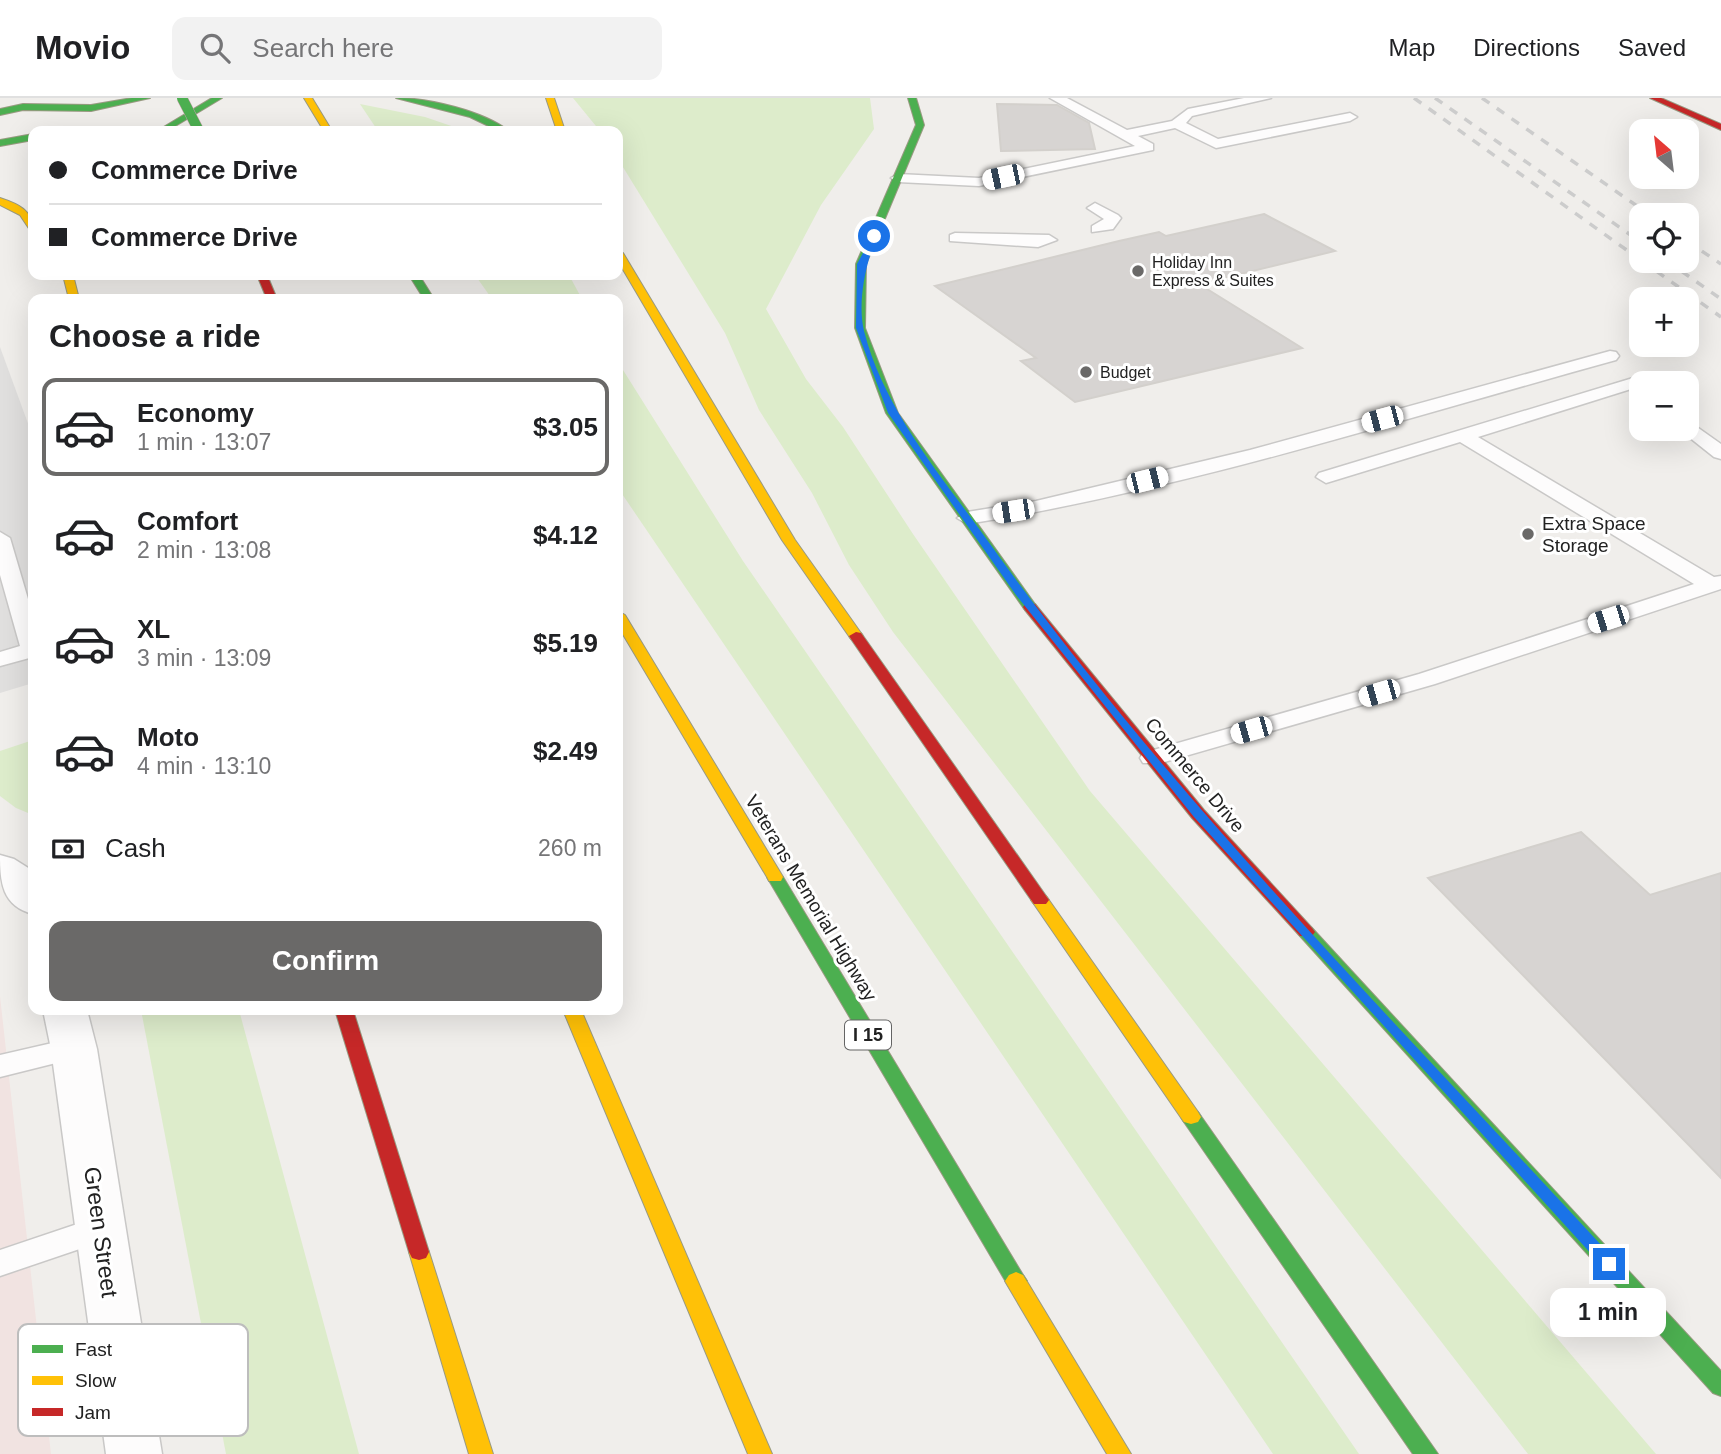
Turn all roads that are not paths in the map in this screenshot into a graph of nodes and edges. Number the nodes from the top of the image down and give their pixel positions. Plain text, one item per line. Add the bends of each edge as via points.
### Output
1 (146, 98) edge
2 (182, 98) edge
3 (218, 98) edge
4 (308, 98) edge
5 (400, 98) edge
6 (551, 98) edge
7 (912, 98) edge
8 (1057, 98) edge
9 (1264, 98) edge
10 (1654, 98) edge
11 (91, 108) junction
12 (0, 112) edge
13 (1350, 117) dead end
14 (1177, 124) junction
15 (63, 125) dead end
16 (170, 126) edge
17 (196, 126) edge
18 (325, 126) edge
19 (495, 126) edge
20 (559, 126) edge
21 (1718, 126) edge
22 (1125, 135) junction
23 (28, 137) edge
24 (0, 144) edge
25 (898, 178) junction
26 (0, 201) edge
27 (1095, 208) dead end
28 (28, 219) edge
29 (1097, 229) dead end
30 (956, 238) dead end
31 (1049, 240) dead end
32 (623, 261) edge
33 (1610, 356) dead end
34 (1629, 384) edge
35 (1462, 435) junction
36 (1699, 436) edge
37 (1721, 453) edge
38 (1326, 477) dead end
39 (967, 518) junction
40 (0, 538) edge
41 (1716, 583) edge
42 (623, 623) edge
43 (28, 636) edge
44 (28, 651) edge
45 (0, 659) edge
46 (1152, 758) junction
47 (0, 868) edge
48 (28, 893) edge
49 (346, 1015) edge
50 (574, 1015) edge
51 (69, 1029) edge
52 (0, 1066) edge
53 (101, 1229) junction
54 (0, 1263) edge
55 (115, 1324) edge
56 (1721, 1386) edge
57 (131, 1436) edge
58 (134, 1454) edge
59 (481, 1454) edge
60 (760, 1454) edge
61 (1119, 1454) edge
62 (1426, 1454) edge

1 - 11 main road
2 - 17 main road, bridge
3 - 16 main road
4 - 18 main road
5 - 19 main road via 472,115
6 - 20 main road
7 - 25 main road, Commerce Drive via 920,125
8 - 22 lane
9 - 14 lane via 1188,113
10 - 21 main road
11 - 12 main road via 23,107
11 - 15 main road
13 - 14 lane via 1216,144
14 - 22 lane
22 - 25 lane via 1148,147 979,182
23 - 24 main road
25 - 39 main road, Commerce Drive via 861,264 860,328 892,413
26 - 28 main road via 24,212
27 - 29 lane via 1113,218 1108,226
30 - 31 lane
32 - 62 main road via 789,540
33 - 39 lane via 1255,454 1036,508
34 - 35 lane
35 - 38 lane
35 - 41 lane
36 - 37 lane
39 - 46 main road, Commerce Drive via 1019,593
40 - 43 lane
41 - 46 lane via 1427,679
42 - 61 main road, Veterans Memorial Highway / I 15
44 - 45 lane
46 - 56 main road, Commerce Drive via 1198,814
47 - 48 street
49 - 59 main road
50 - 60 main road
51 - 52 lane
51 - 53 street, Green Street
53 - 54 lane
53 - 55 street, Green Street
57 - 58 street, Green Street

